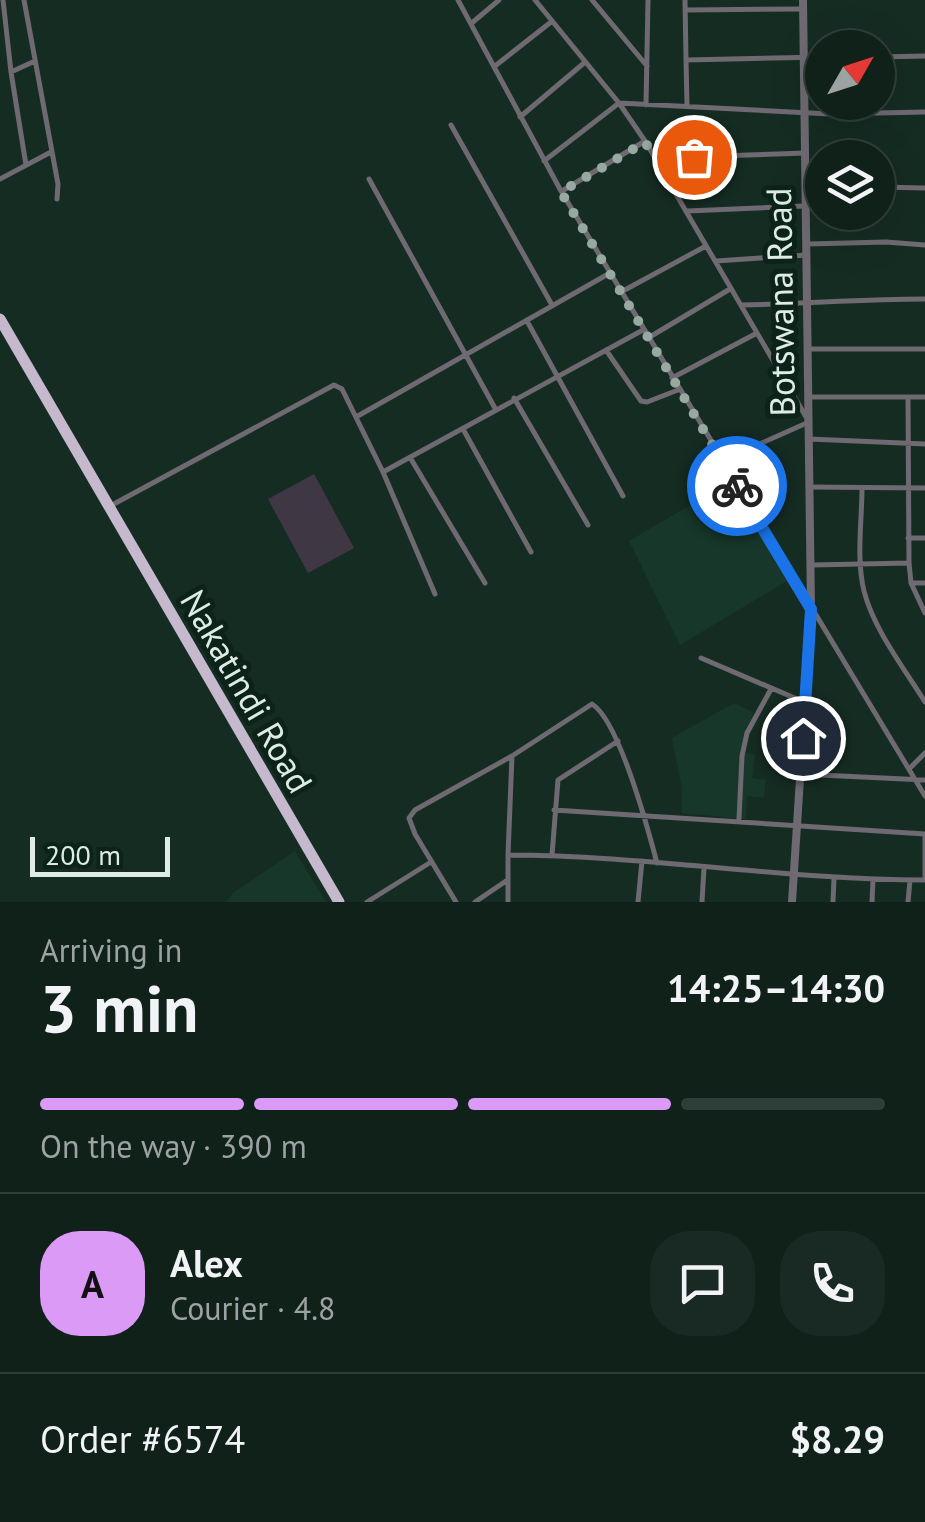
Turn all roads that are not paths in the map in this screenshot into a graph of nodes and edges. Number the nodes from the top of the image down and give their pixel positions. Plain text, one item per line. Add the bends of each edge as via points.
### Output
1 (4, 0) edge
2 (24, 0) edge
3 (458, 0) edge
4 (499, 0) edge
5 (535, 0) edge
6 (592, 0) edge
7 (648, 0) edge
8 (686, 0) edge
9 (752, 0) edge
10 (803, 5) edge
11 (752, 9) junction
12 (685, 10) junction
13 (473, 22) junction
14 (552, 22) junction
15 (925, 56) edge
16 (895, 57) edge
17 (805, 58) joint
18 (686, 60) junction
19 (35, 61) junction
20 (584, 63) junction
21 (494, 66) junction
22 (647, 66) junction
23 (11, 72) junction
24 (619, 103) junction
25 (646, 105) junction
26 (687, 107) junction
27 (895, 112) edge
28 (925, 112) edge
29 (805, 113) edge
30 (520, 117) junction
31 (451, 125) dead end
32 (645, 142) junction
33 (51, 152) junction
34 (805, 153) edge
35 (655, 158) junction
36 (543, 162) junction
37 (26, 165) junction
38 (0, 179) edge
39 (369, 179) dead end
40 (895, 188) edge
41 (925, 188) edge
42 (561, 192) junction
43 (57, 200) dead end
44 (805, 206) edge
45 (687, 211) junction
46 (808, 230) edge
47 (808, 244) junction
48 (925, 245) edge
49 (706, 246) junction
50 (808, 256) junction
51 (714, 262) junction
52 (610, 273) junction
53 (730, 289) junction
54 (620, 292) junction
55 (925, 299) edge
56 (808, 304) junction
57 (741, 305) junction
58 (553, 306) junction
59 (527, 321) junction
60 (1, 324) edge
61 (643, 330) junction
62 (758, 334) junction
63 (648, 338) junction
64 (925, 348) edge
65 (808, 349) junction
66 (606, 350) junction
67 (464, 354) junction
68 (557, 376) junction
69 (672, 378) junction
70 (678, 390) junction
71 (808, 397) junction
72 (908, 397) junction
73 (925, 397) edge
74 (514, 398) junction
75 (496, 410) junction
76 (356, 418) junction
77 (809, 422) junction
78 (463, 429) junction
79 (809, 439) junction
80 (910, 444) junction
81 (925, 444) edge
82 (411, 459) junction
83 (726, 468) junction
84 (383, 472) junction
85 (809, 488) junction
86 (862, 488) junction
87 (908, 488) junction
88 (925, 488) edge
89 (624, 496) dead end
90 (109, 506) junction
91 (588, 525) dead end
92 (908, 538) junction
93 (925, 538) edge
94 (532, 552) dead end
95 (860, 563) junction
96 (908, 563) junction
97 (811, 565) junction
98 (485, 583) dead end
99 (911, 583) junction
100 (925, 583) edge
101 (435, 594) dead end
102 (811, 609) junction
103 (925, 613) edge
104 (701, 658) dead end
105 (925, 681) edge
106 (912, 682) junction
107 (771, 689) junction
108 (806, 702) junction
109 (925, 702) edge
110 (618, 741) junction
111 (925, 752) edge
112 (512, 756) junction
113 (910, 768) junction
114 (800, 774) junction
115 (917, 780) junction
116 (925, 780) edge
117 (925, 796) edge
118 (554, 810) junction
119 (645, 815) junction
120 (739, 821) junction
121 (797, 826) junction
122 (925, 834) edge
123 (508, 855) junction
124 (552, 855) junction
125 (431, 862) junction
126 (642, 862) junction
127 (657, 863) junction
128 (704, 868) junction
129 (794, 874) junction
130 (834, 878) junction
131 (873, 880) junction
132 (910, 880) junction
133 (925, 880) edge
134 (506, 881) junction
135 (340, 902) edge
136 (368, 902) edge
137 (456, 902) edge
138 (475, 902) edge
139 (508, 902) edge
140 (638, 902) edge
141 (702, 902) edge
142 (792, 902) edge
143 (833, 902) edge
144 (872, 902) edge
145 (908, 902) edge

1 - 23 street
2 - 19 street
3 - 13 street
4 - 13 street
5 - 14 street
6 - 22 street
7 - 22 street
8 - 12 street
9 - 11 street
10 - 11 street
10 - 17 street, Botswana Road
11 - 12 street
12 - 18 street
13 - 21 street
14 - 20 street
14 - 21 street
15 - 16 street
17 - 18 street
18 - 26 street
19 - 23 street
19 - 33 street
20 - 24 street
20 - 30 street
21 - 30 street
22 - 25 street
23 - 37 street
24 - 25 street
24 - 32 street
24 - 36 street
25 - 26 street
26 - 29 street
27 - 28 street
30 - 36 street
31 - 58 street
32 - 35 street
32 - 42 street
33 - 37 street
33 - 43 street
34 - 35 street
35 - 45 street
36 - 42 street
37 - 38 street
39 - 67 street
40 - 41 street
42 - 52 street
44 - 45 street
45 - 49 street
46 - 47 street, Botswana Road
47 - 48 street
47 - 50 street, Botswana Road
49 - 51 street
49 - 54 street
50 - 51 street
50 - 56 street, Botswana Road
51 - 53 street
52 - 54 street
52 - 58 street
53 - 57 street
53 - 63 street
54 - 61 street
55 - 56 street
56 - 57 street
56 - 65 street, Botswana Road
57 - 62 street
58 - 59 street
59 - 67 street
59 - 68 street
60 - 90 highway, Nakatindi Road
61 - 63 street
61 - 66 street
62 - 69 street
62 - 77 street
63 - 69 street
64 - 65 street
65 - 71 street, Botswana Road
66 - 68 street
66 - 70 street via 641,401
67 - 75 street
67 - 76 street
68 - 74 street
68 - 89 street
69 - 70 street
70 - 83 street
71 - 72 street
71 - 77 street, Botswana Road
72 - 73 street
72 - 80 street
74 - 75 street
74 - 91 street
75 - 78 street
76 - 84 street
76 - 90 street via 342,389 329,385
77 - 79 street, Botswana Road
77 - 83 street via 755,446
78 - 82 street
78 - 94 street
79 - 80 street
79 - 85 street, Botswana Road
80 - 81 street
80 - 87 street
82 - 84 street
82 - 98 street
83 - 102 street
84 - 101 street
85 - 86 street
85 - 97 street, Botswana Road
86 - 87 street
86 - 95 street
87 - 88 street
87 - 92 street
90 - 135 highway, Nakatindi Road
92 - 93 street
92 - 96 street
95 - 96 street
95 - 97 street
95 - 106 street via 871,610
96 - 99 street
97 - 102 street, Botswana Road
99 - 100 street
99 - 103 street
102 - 108 street, Botswana Road
102 - 113 street
104 - 107 street
105 - 106 street
106 - 109 street
107 - 108 street
107 - 120 street via 747,733
108 - 114 street, Botswana Road
110 - 112 street via 592,704
110 - 118 street via 558,780
110 - 119 street
111 - 113 street
112 - 123 street
112 - 125 street via 415,810 409,818
113 - 115 street
114 - 115 street
114 - 121 street, Botswana Road
115 - 116 street
115 - 117 street
118 - 119 street
118 - 124 street
119 - 120 street
119 - 127 street
120 - 121 street
121 - 122 street
121 - 129 street, Botswana Road
122 - 133 street
123 - 124 street
123 - 134 street
124 - 126 street
125 - 136 street
125 - 137 street
126 - 127 street
126 - 140 street
127 - 128 street
128 - 129 street
128 - 141 street
129 - 130 street
129 - 142 street, Botswana Road
130 - 131 street
130 - 143 street
131 - 132 street
131 - 144 street
132 - 133 street
132 - 145 street
134 - 138 street
134 - 139 street

